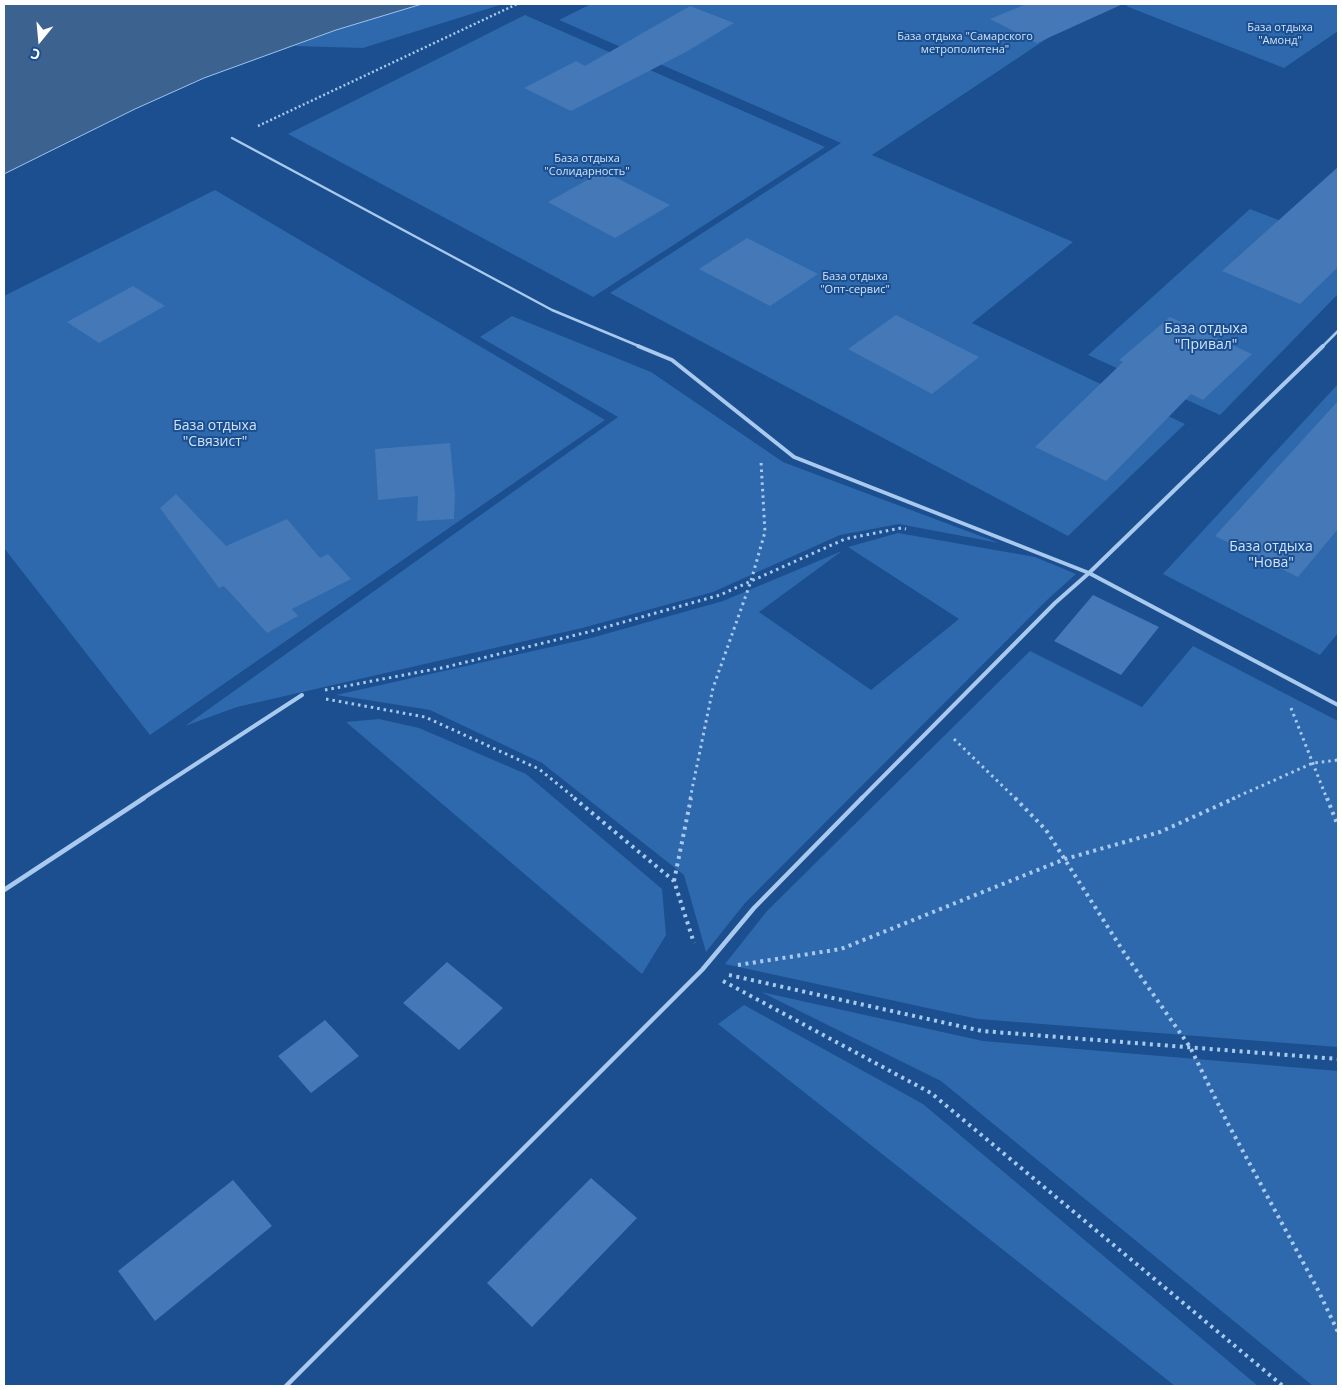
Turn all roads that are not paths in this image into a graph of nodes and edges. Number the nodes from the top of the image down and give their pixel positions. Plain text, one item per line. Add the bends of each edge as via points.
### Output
1 (232, 138) road end
2 (1338, 331) edge
3 (1089, 573) junction
4 (302, 695) road end
5 (1338, 705) edge
6 (4, 890) edge
7 (286, 1386) edge

1 - 3 lane via 552,310 672,360 794,457
2 - 3 lane
3 - 5 lane
3 - 7 lane via 1055,603 754,908 702,970
4 - 6 lane

